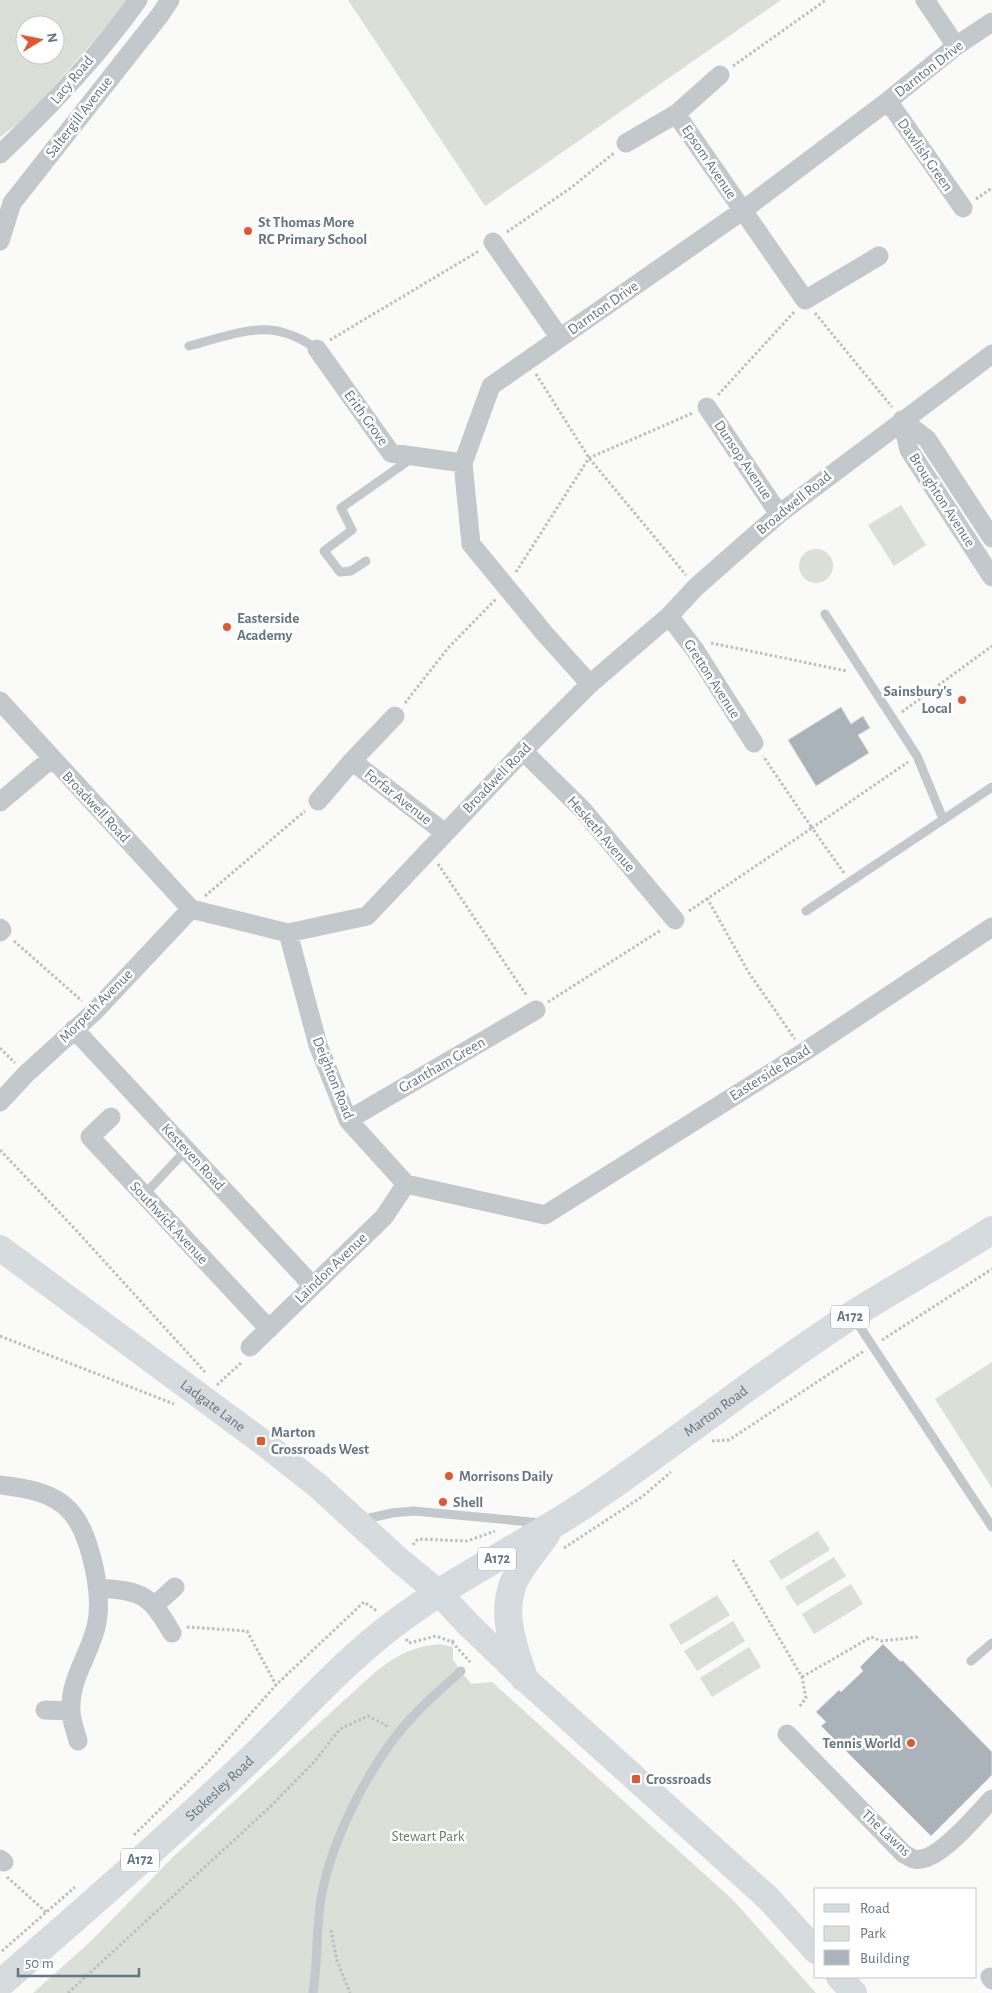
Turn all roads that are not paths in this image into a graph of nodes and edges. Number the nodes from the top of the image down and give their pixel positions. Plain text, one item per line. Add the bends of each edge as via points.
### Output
1 (138, 0) edge
2 (170, 0) edge
3 (925, 0) edge
4 (992, 22) edge
5 (956, 46) junction
6 (720, 75) road end
7 (888, 101) junction
8 (676, 114) junction
9 (626, 143) road end
10 (0, 154) edge
11 (963, 208) dead end
12 (742, 211) junction
13 (0, 241) edge
14 (493, 242) road end
15 (879, 256) dead end
16 (560, 338) junction
17 (189, 346) dead end
18 (317, 349) joint
19 (992, 354) edge
20 (707, 407) road end
21 (902, 420) junction
22 (414, 456) junction
23 (463, 463) junction
24 (779, 514) junction
25 (992, 538) edge
26 (366, 561) dead end
27 (992, 577) edge
28 (825, 614) dead end
29 (669, 616) junction
30 (590, 684) junction
31 (0, 701) edge
32 (395, 716) road end
33 (754, 743) road end
34 (523, 751) junction
35 (51, 758) junction
36 (352, 761) junction
37 (992, 787) edge
38 (0, 802) edge
39 (318, 802) road end
40 (943, 819) junction
41 (445, 833) junction
42 (191, 909) junction
43 (806, 911) dead end
44 (675, 920) road end
45 (992, 927) edge
46 (288, 933) junction
47 (536, 1010) road end
48 (74, 1029) junction
49 (0, 1102) edge
50 (111, 1117) dead end
51 (348, 1120) junction
52 (186, 1150) junction
53 (406, 1184) junction
54 (144, 1195) junction
55 (992, 1230) edge
56 (0, 1248) edge
57 (312, 1285) junction
58 (852, 1315) junction
59 (269, 1329) junction
60 (250, 1347) road end
61 (0, 1485) edge
62 (358, 1521) junction
63 (554, 1524) junction
64 (992, 1527) edge
65 (175, 1587) dead end
66 (98, 1588) junction
67 (439, 1593) junction
68 (154, 1605) junction
69 (172, 1633) road end
70 (992, 1643) edge
71 (971, 1661) dead end
72 (461, 1671) road end
73 (524, 1678) junction
74 (45, 1710) dead end
75 (71, 1711) junction
76 (787, 1734) dead end
77 (78, 1741) dead end
78 (992, 1799) edge
79 (814, 1949) edge
80 (840, 1978) edge
81 (0, 1984) edge
82 (313, 1993) edge
83 (854, 1993) edge

1 - 10 street, Lacy Road via 48,109
2 - 13 street, Saltergill Avenue via 12,203
3 - 5 street
4 - 5 street, Darnton Drive
5 - 7 street, Darnton Drive
6 - 8 street
7 - 11 street, Dawlish Green
7 - 12 street, Darnton Drive
8 - 9 street
8 - 12 street, Epsom Avenue
12 - 15 street, Epsom Avenue via 804,300
12 - 16 street, Darnton Drive
14 - 16 street
16 - 23 street, Darnton Drive via 491,386
17 - 18 lane via 269,330 300,338
18 - 22 street, Erith Grove via 392,453
19 - 21 street, Broadwell Road
20 - 24 street, Dunsop Avenue
21 - 24 street, Broadwell Road
21 - 25 street, Broughton Avenue via 927,439
21 - 27 street, Broughton Avenue via 908,450
22 - 23 street, Erith Grove
22 - 26 lane via 341,508 352,530 324,551 340,572 351,571
23 - 30 street, Darnton Drive via 471,544
24 - 29 street, Broadwell Road via 696,587
28 - 40 lane via 917,756
29 - 30 street, Broadwell Road
29 - 33 street, Gretton Avenue via 695,650
30 - 34 street, Broadwell Road
31 - 35 street, Broadwell Road
32 - 36 street
34 - 41 street, Broadwell Road
34 - 44 street, Hesketh Avenue via 583,810
35 - 38 street
35 - 42 street, Broadwell Road
36 - 39 street
36 - 41 street, Forfar Avenue
37 - 40 lane
40 - 43 lane
41 - 46 street, Broadwell Road via 367,916
42 - 46 street, Broadwell Road
42 - 48 street, Morpeth Avenue
45 - 53 street, Easterside Road via 804,1052 545,1215
46 - 51 street, Deighton Road via 318,1045
47 - 51 street, Grantham Green
48 - 49 street, Morpeth Avenue
48 - 52 street, Kesteven Road
50 - 54 street, Southwick Avenue via 90,1137
51 - 53 street, Deighton Road
52 - 54 lane
52 - 57 street, Kesteven Road
53 - 57 street, Laindon Avenue via 384,1217
54 - 59 street, Southwick Avenue
55 - 58 main road, Marton Road / A172
56 - 62 main road, Ladgate Lane via 209,1391
57 - 59 street, Laindon Avenue
58 - 63 main road, Marton Road / A172
58 - 64 lane
59 - 60 street, Laindon Avenue
61 - 66 street via 44,1493 77,1518 90,1552
62 - 63 lane via 414,1511
62 - 67 main road, Ladgate Lane
63 - 67 main road, Marton Road / A172
63 - 73 main road, A172 via 513,1582 508,1604 508,1627
65 - 68 street
66 - 68 street via 127,1590 143,1596
66 - 75 street via 96,1625 73,1688
67 - 73 main road, Ladgate Lane
67 - 81 main road, Stokesley Road / A172 via 394,1624 341,1668 234,1774
68 - 69 street
70 - 71 lane
72 - 82 lane via 416,1713 391,1743 346,1823 327,1872 321,1898
73 - 79 main road, Ladgate Lane via 768,1898
74 - 75 street
75 - 77 street
76 - 78 street, The Lawns via 904,1854 914,1859 931,1857 942,1850
80 - 83 main road

